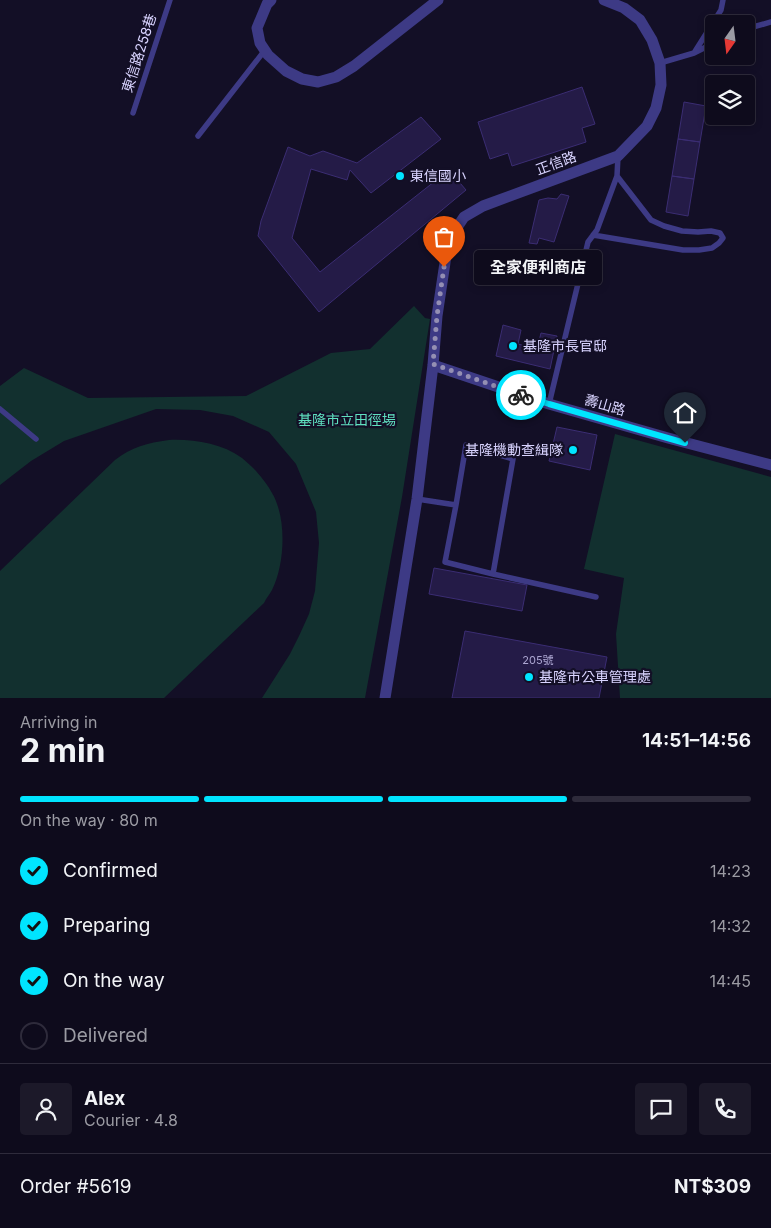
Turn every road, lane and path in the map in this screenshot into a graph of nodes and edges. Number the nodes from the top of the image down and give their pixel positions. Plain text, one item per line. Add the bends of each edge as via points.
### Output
1 (170, 0) edge
2 (271, 0) edge
3 (438, 0) edge
4 (604, 0) edge
5 (723, 0) edge
6 (771, 22) edge
7 (755, 27) edge
8 (705, 48) edge
9 (265, 50) junction
10 (694, 53) junction
11 (660, 63) junction
12 (133, 113) dead end
13 (198, 136) dead end
14 (618, 156) junction
15 (617, 176) junction
16 (593, 235) junction
17 (433, 364) junction
18 (549, 404) junction
19 (0, 409) edge
20 (36, 439) dead end
21 (771, 465) edge
22 (417, 499) junction
23 (456, 505) junction
24 (493, 574) junction
25 (596, 597) dead end
26 (385, 698) edge

1 - 12 lane, 東信路258巷
2 - 9 street via 266,4 257,28
3 - 9 street via 336,77 318,82 302,79 286,71
4 - 11 street, 正信路 via 624,8 640,20
5 - 10 lane via 721,10
6 - 7 lane
8 - 10 lane
9 - 13 lane
10 - 11 lane
11 - 14 street, 正信路 via 662,85 656,108 647,126
14 - 15 lane
14 - 17 street, 正信路 via 483,206 464,217 446,256
15 - 16 lane
15 - 16 lane via 651,220 682,231 720,233 723,238 712,248 683,250
16 - 18 lane via 588,242
17 - 18 street, 壽山路
17 - 22 street, 正信路
18 - 21 street, 壽山路
19 - 20 lane
22 - 23 lane
22 - 26 street, 正信路
23 - 24 lane via 445,562
23 - 24 lane via 466,445 513,459
24 - 25 lane

